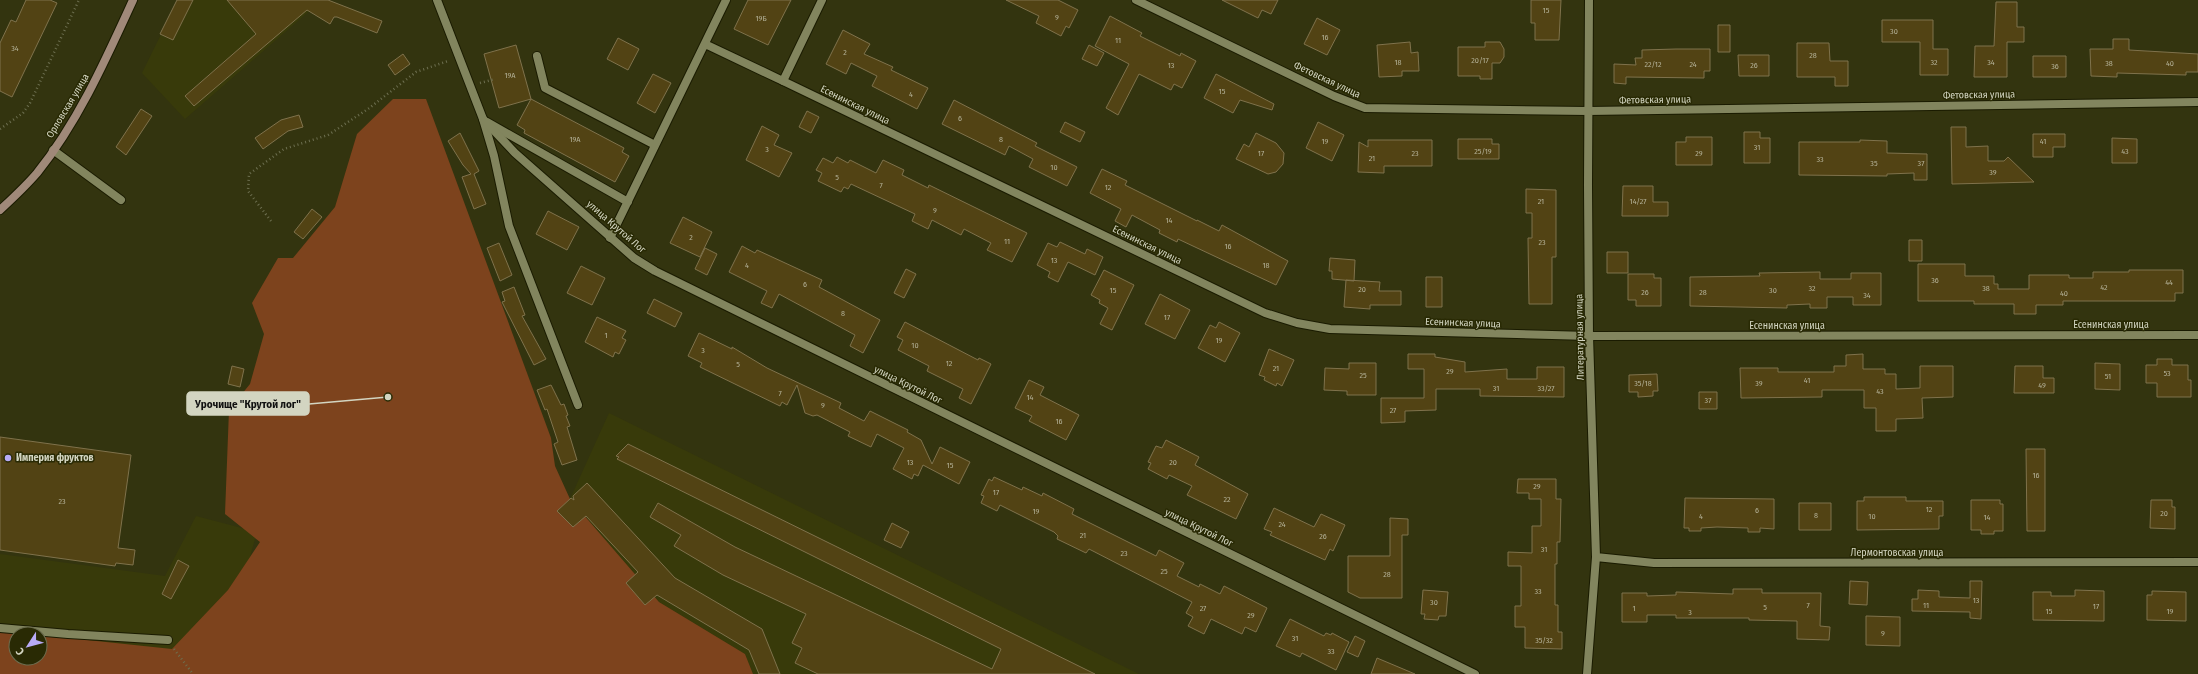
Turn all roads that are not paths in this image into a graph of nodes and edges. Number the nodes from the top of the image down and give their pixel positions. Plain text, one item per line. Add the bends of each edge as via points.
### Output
1 (134, 0) edge
2 (437, 0) edge
3 (726, 0) edge
4 (822, 0) edge
5 (1136, 0) edge
6 (1589, 0) edge
7 (705, 44) junction
8 (537, 56) dead end
9 (783, 81) junction
10 (2198, 102) edge
11 (1588, 111) junction
12 (483, 119) junction
13 (655, 145) junction
14 (53, 150) junction
15 (121, 200) dead end
16 (628, 202) junction
17 (0, 209) edge
18 (610, 238) junction
19 (2198, 335) edge
20 (1589, 336) junction
21 (578, 405) dead end
22 (1596, 558) junction
23 (2198, 562) edge
24 (0, 628) edge
25 (168, 640) road end
26 (1475, 674) edge
27 (1587, 674) edge

1 - 14 street, Орловская улица via 108,55
2 - 12 street, улица Крутой Лог
3 - 7 street
4 - 9 street
5 - 11 street, Фетовская улица via 1334,96 1365,108
6 - 11 street, Литературная улица
7 - 9 street, Есенинская улица
7 - 13 street
8 - 13 street via 545,88
9 - 20 street, Есенинская улица via 1265,313 1330,329
10 - 11 street, Фетовская улица
11 - 20 street, Литературная улица
12 - 16 street
12 - 18 street, улица Крутой Лог via 515,153 571,200
12 - 21 street via 509,226
13 - 16 street
14 - 15 street
14 - 17 street, Орловская улица via 21,191
16 - 18 street
18 - 26 street, улица Крутой Лог via 634,258 662,275
19 - 20 street, Есенинская улица
20 - 22 street, Литературная улица
22 - 23 street, Лермонтовская улица via 1654,563
22 - 27 street, Литературная улица
24 - 25 street

